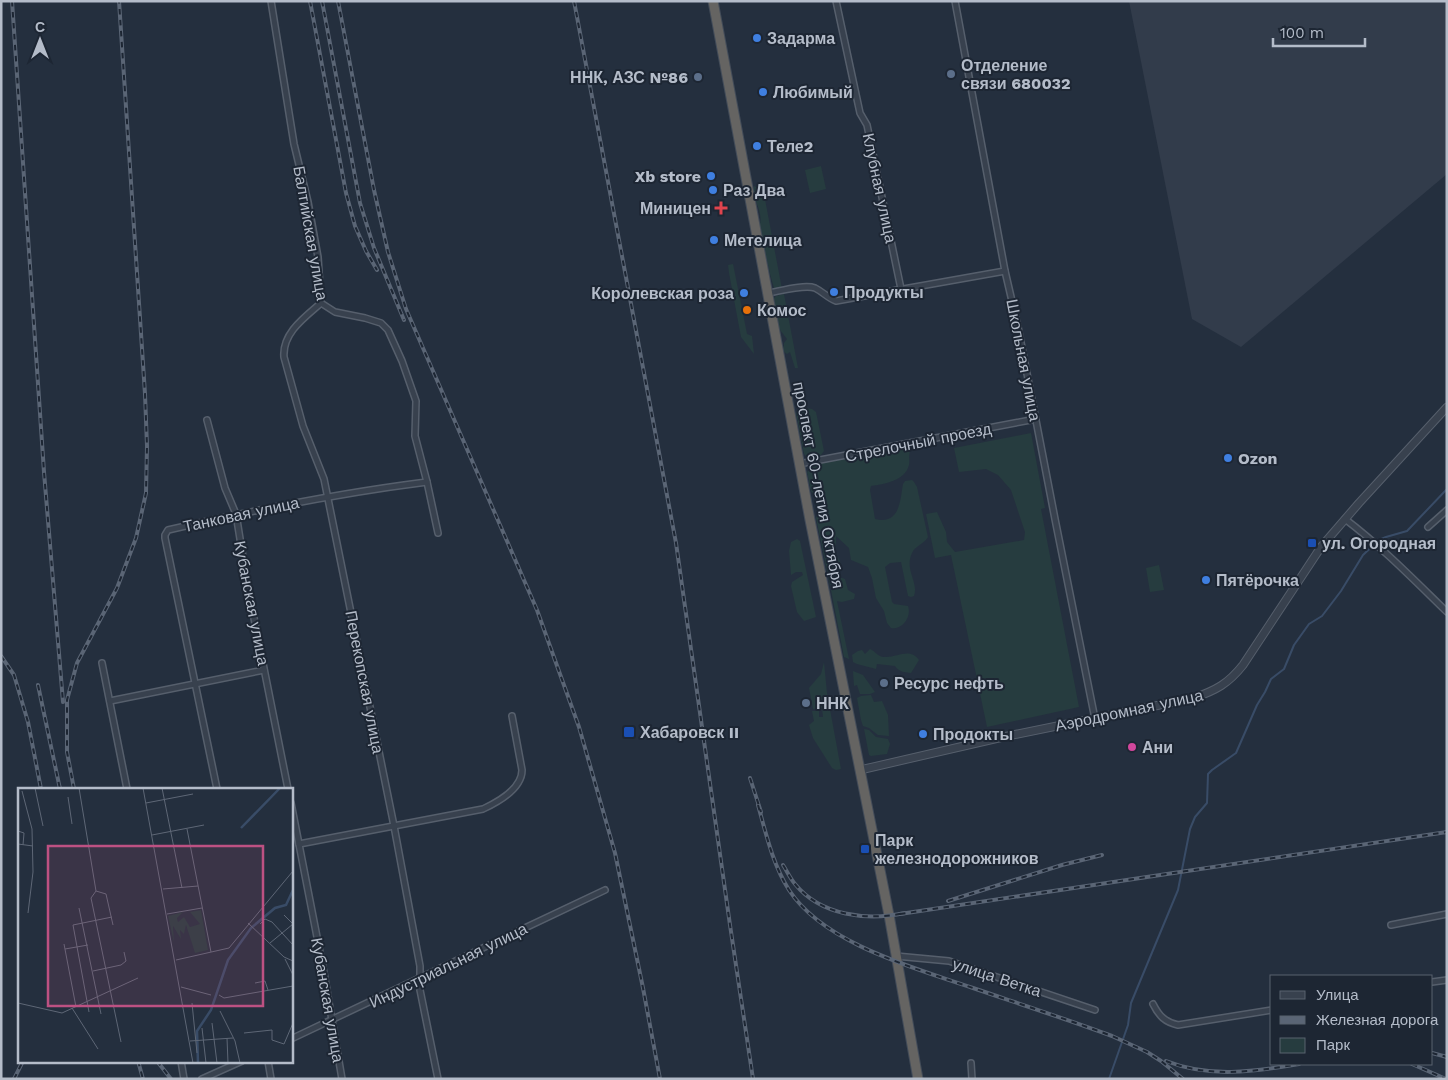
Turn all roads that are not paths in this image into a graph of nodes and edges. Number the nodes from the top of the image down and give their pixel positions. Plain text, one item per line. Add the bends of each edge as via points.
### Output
1 (272, 1) edge
2 (713, 1) edge
3 (836, 1) edge
4 (955, 1) edge
5 (1005, 271) junction
6 (901, 289) junction
7 (768, 294) junction
8 (321, 304) junction
9 (1447, 407) edge
10 (207, 420) dead end
11 (1036, 420) junction
12 (799, 464) junction
13 (427, 482) junction
14 (327, 496) junction
15 (1447, 510) edge
16 (236, 514) junction
17 (1345, 519) junction
18 (1428, 527) dead end
19 (438, 533) dead end
20 (1447, 612) edge
21 (102, 663) dead end
22 (264, 670) junction
23 (194, 684) junction
24 (110, 701) junction
25 (512, 716) dead end
26 (1095, 719) junction
27 (860, 770) junction
28 (127, 788) edge
29 (217, 788) edge
30 (288, 788) edge
31 (292, 808) edge
32 (394, 826) junction
33 (299, 844) junction
34 (605, 890) dead end
35 (1447, 914) edge
36 (1391, 925) dead end
37 (896, 956) junction
38 (898, 974) junction
39 (420, 979) junction
40 (1447, 980) edge
41 (1433, 982) edge
42 (1153, 1004) dead end
43 (1095, 1010) dead end
44 (1270, 1010) edge
45 (331, 1020) junction
46 (292, 1039) edge
47 (181, 1062) edge
48 (240, 1062) edge
49 (268, 1062) edge
50 (970, 1063) dead end
51 (184, 1079) edge
52 (202, 1079) edge
53 (271, 1079) edge
54 (342, 1079) edge
55 (438, 1079) edge
56 (912, 1079) edge
57 (918, 1079) edge
58 (972, 1079) edge

1 - 8 street, Балтийская улица via 294,144 318,257
2 - 7 highway, проспект 60-летия Октября
3 - 6 street, Клубная улица via 860,113 867,125
4 - 5 street, Школьная улица
5 - 6 street
5 - 11 street, Школьная улица
6 - 7 street via 836,301 809,286
7 - 12 highway, проспект 60-летия Октября
8 - 13 street, Балтийская улица via 334,312 380,323 388,330 416,401 415,436
8 - 14 street, Перекопская улица via 290,333 283,350 303,426 324,479
9 - 17 street, Аэродромная улица
10 - 16 street, Кубанская улица via 225,488
11 - 12 street, Стрелочный проезд
11 - 26 street, Школьная улица
12 - 27 highway, проспект 60-летия Октября
13 - 14 street, Танковая улица
13 - 19 street, Балтийская улица
14 - 16 street, Танковая улица
14 - 32 street, Перекопская улица
15 - 18 street
16 - 22 street, Кубанская улица
16 - 23 street, Танковая улица via 168,530 165,535
17 - 20 street via 1380,547
17 - 26 street, Аэродромная улица via 1321,547 1243,665 1228,682 1219,689 1194,698
21 - 24 street
22 - 23 street
22 - 30 street, Кубанская улица
23 - 24 street
23 - 29 street, Танковая улица
24 - 28 street
25 - 32 street via 522,770 521,780 505,796 483,809
26 - 27 street, Аэродромная улица via 1004,736
27 - 37 highway, проспект 60-летия Октября
31 - 33 street, Кубанская улица
32 - 33 street
32 - 39 street, Перекопская улица
33 - 45 street, Кубанская улица
34 - 39 street, Индустриальная улица
35 - 36 street
37 - 38 highway, проспект 60-летия Октября
37 - 43 street, улица Ветка via 949,961
38 - 56 highway, проспект 60-летия Октября
38 - 57 highway, проспект 60-летия Октября
39 - 45 street, Индустриальная улица
39 - 55 street, Перекопская улица
40 - 41 street
42 - 44 street via 1161,1017 1178,1025
45 - 46 street, Индустриальная улица
45 - 54 street, Кубанская улица
47 - 51 street
48 - 52 street
49 - 53 street
50 - 58 street

